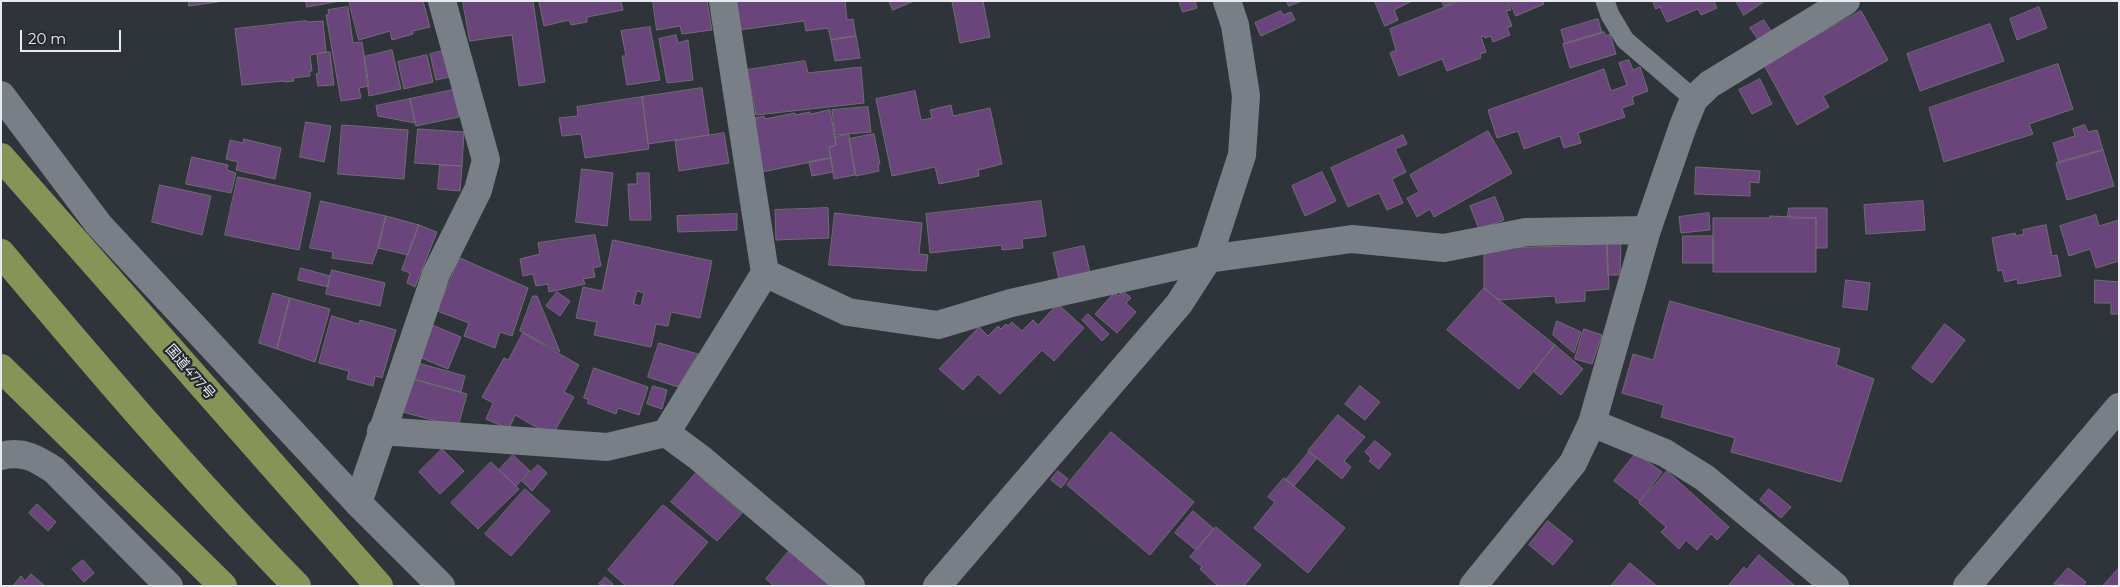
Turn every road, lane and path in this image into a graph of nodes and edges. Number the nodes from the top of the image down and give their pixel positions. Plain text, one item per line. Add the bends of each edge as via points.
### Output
1 (442, 1) edge
2 (723, 1) edge
3 (1227, 1) edge
4 (1605, 1) edge
5 (1846, 1) edge
6 (1, 95) edge
7 (1694, 99) junction
8 (1, 157) edge
9 (1647, 230) junction
10 (1, 252) edge
11 (1208, 259) junction
12 (765, 273) junction
13 (1, 368) edge
14 (2119, 407) edge
15 (1592, 423) junction
16 (382, 431) junction
17 (666, 433) junction
18 (1, 456) edge
19 (358, 503) junction
20 (169, 586) edge
21 (223, 586) edge
22 (297, 586) edge
23 (380, 586) edge
24 (441, 586) edge
25 (851, 586) edge
26 (937, 586) edge
27 (1473, 586) edge
28 (1835, 586) edge
29 (1967, 586) edge

1 - 16 street via 486,160 478,190 436,274
2 - 12 street
3 - 11 street via 1235,25 1246,96 1242,155
4 - 7 lane via 1625,40
5 - 7 street via 1710,84
6 - 19 street via 99,225
7 - 9 street
8 - 23 highway, 国道477号
9 - 11 street via 1526,232 1444,248 1352,239
9 - 15 street
10 - 22 highway via 237,523
11 - 12 street via 1011,303 938,324 848,312
11 - 26 street via 1179,304
12 - 17 street
13 - 21 highway
14 - 29 street
15 - 27 street via 1573,463
15 - 28 street via 1665,454 1705,478
16 - 17 street via 607,447
16 - 19 street
17 - 25 street
18 - 20 street via 33,456 54,470
19 - 24 street

